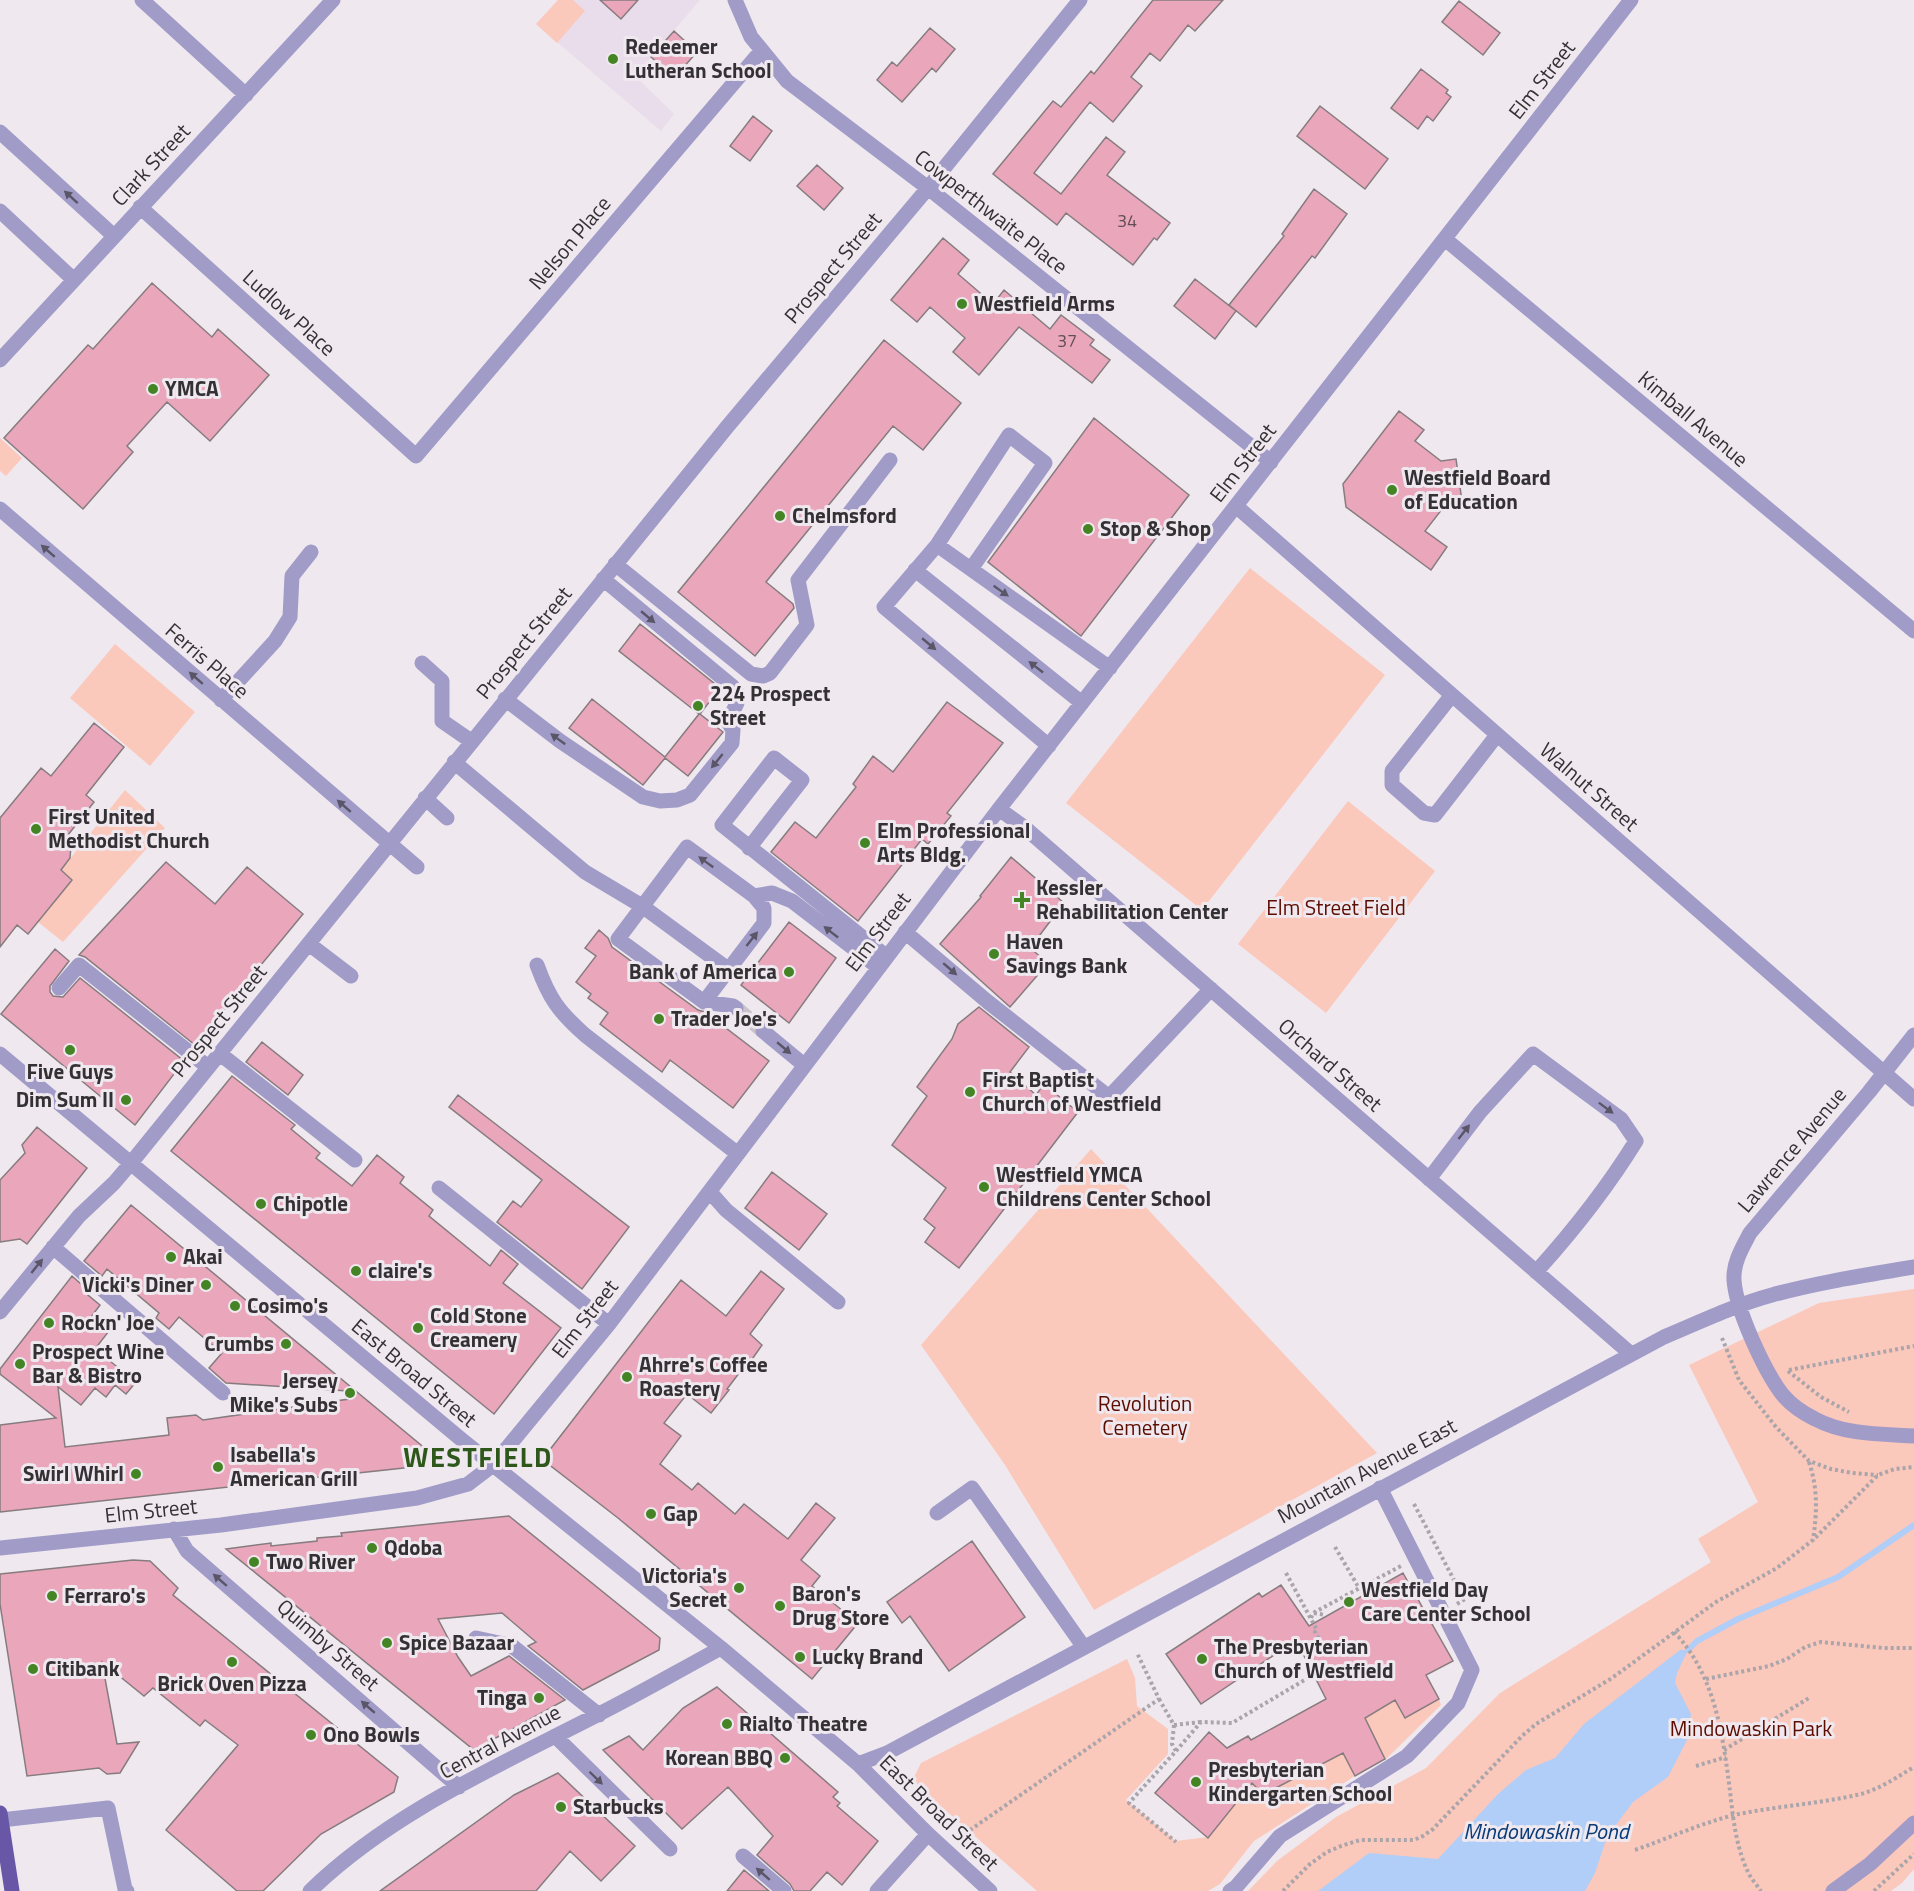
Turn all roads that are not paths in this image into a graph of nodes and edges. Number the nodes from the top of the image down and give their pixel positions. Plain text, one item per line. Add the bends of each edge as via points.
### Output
1 (142, 0) edge
2 (333, 0) edge
3 (735, 0) edge
4 (1080, 0) edge
5 (1631, 0) edge
6 (761, 51) junction
7 (246, 95) junction
8 (0, 132) edge
9 (928, 188) junction
10 (140, 207) junction
11 (0, 211) edge
12 (114, 236) junction
13 (1445, 239) junction
14 (74, 280) junction
15 (0, 360) edge
16 (410, 451) joint
17 (890, 460) dead end
18 (1271, 462) junction
19 (1236, 506) junction
20 (0, 509) edge
21 (936, 545) junction
22 (310, 552) dead end
23 (615, 564) junction
24 (970, 569) junction
25 (915, 570) junction
26 (603, 579) junction
27 (1914, 631) edge
28 (422, 663) dead end
29 (1110, 668) junction
30 (1452, 695) junction
31 (505, 699) junction
32 (221, 700) junction
33 (1082, 703) junction
34 (1497, 735) junction
35 (471, 741) junction
36 (1049, 746) junction
37 (454, 762) junction
38 (425, 798) junction
39 (999, 809) junction
40 (447, 818) dead end
41 (388, 844) junction
42 (749, 848) junction
43 (417, 867) dead end
44 (754, 896) junction
45 (642, 906) junction
46 (905, 932) junction
47 (309, 944) junction
48 (882, 962) junction
49 (537, 965) dead end
50 (729, 969) junction
51 (351, 976) dead end
52 (59, 988) dead end
53 (1211, 989) junction
54 (704, 1002) junction
55 (736, 1008) tunnel mouth
56 (763, 1031) tunnel mouth
57 (1914, 1035) edge
58 (219, 1053) junction
59 (0, 1054) edge
60 (804, 1065) junction
61 (208, 1066) junction
62 (1884, 1073) junction
63 (1914, 1099) edge
64 (738, 1154) junction
65 (355, 1160) dead end
66 (130, 1163) junction
67 (1429, 1179) junction
68 (439, 1188) dead end
69 (710, 1192) junction
70 (53, 1247) junction
71 (1914, 1267) edge
72 (1536, 1272) junction
73 (838, 1302) dead end
74 (1739, 1305) junction
75 (0, 1312) edge
76 (609, 1324) junction
77 (1631, 1354) junction
78 (223, 1393) dead end
79 (1914, 1436) edge
80 (493, 1465) junction
81 (1380, 1488) junction
82 (937, 1513) dead end
83 (174, 1529) junction
84 (0, 1548) edge
85 (476, 1638) dead end
86 (1083, 1646) junction
87 (721, 1648) junction
88 (598, 1715) junction
89 (555, 1736) junction
90 (858, 1764) junction
91 (459, 1787) junction
92 (0, 1817) edge
93 (1914, 1824) edge
94 (928, 1834) junction
95 (670, 1849) dead end
96 (743, 1856) dead end
97 (12, 1891) edge
98 (128, 1891) edge
99 (310, 1891) edge
100 (784, 1891) edge
101 (877, 1891) edge
102 (990, 1891) edge
103 (1230, 1891) edge
104 (1833, 1891) edge

1 - 7 street
2 - 7 street, Clark Street
3 - 6 street, Cowperthwaite Place
4 - 9 street, Prospect Street
5 - 13 street, Elm Street
6 - 9 street, Cowperthwaite Place via 787,81
6 - 16 street, Nelson Place via 416,456
7 - 10 street, Clark Street
12 -> 8 street
9 - 18 street, Cowperthwaite Place
9 - 23 street, Prospect Street
10 - 12 street, Clark Street
10 - 16 street, Ludlow Place
11 - 14 street
12 - 14 street, Clark Street
13 - 18 street, Elm Street
13 - 27 street, Kimball Avenue
14 - 15 street, Clark Street
17 - 23 street via 798,580 807,625 770,673 763,676 751,674
18 - 19 street, Elm Street
19 - 29 street, Elm Street
19 - 30 street, Walnut Street
32 -> 20 street, Ferris Place
21 - 24 street
21 - 24 street via 1009,435 1045,463
21 - 25 street
22 - 32 street via 292,576 290,617 275,640
23 - 26 street, Prospect Street
24 -> 29 street
33 -> 25 street
25 -> 36 street via 884,607
26 - 31 street, Prospect Street
26 -> 31 street via 738,694 728,722 734,736 732,742 690,795 660,801 643,797
28 - 35 street via 442,681 442,721
29 - 33 street, Elm Street
30 - 34 street, Walnut Street
30 - 34 street via 1392,771 1392,785 1424,813 1435,815
31 - 35 street, Prospect Street
41 -> 32 street, Ferris Place
33 - 36 street, Elm Street
34 - 62 street, Walnut Street
35 - 37 street, Prospect Street
36 - 39 street, Elm Street
37 - 38 street, Prospect Street
37 - 45 street via 585,872
38 - 40 street
38 - 41 street, Prospect Street
39 - 46 street, Elm Street
39 - 53 street, Orchard Street
41 - 43 street, Ferris Place
41 - 47 street, Prospect Street
42 - 42 street via 722,825 774,758 802,780
42 - 48 street
44 -> 45 street via 687,847
48 -> 44 street via 792,901 772,893
50 -> 44 street via 764,922 764,908
45 - 50 street
45 - 54 street via 618,939
46 - 48 street, Elm Street
46 -> 53 street via 1109,1098
47 - 51 street
47 - 58 street, Prospect Street
48 - 60 street, Elm Street
49 - 64 street via 548,994 564,1017
50 - 54 street
52 - 61 street via 78,965
53 - 67 street, Orchard Street
54 - 55 street
56 -> 60 street
57 - 62 street, Lawrence Avenue
58 - 61 street, Prospect Street
58 - 65 street
59 - 66 street, East Broad Street
60 - 64 street, Elm Street
61 - 66 street, Prospect Street
62 - 63 street, Walnut Street
62 - 74 street, Lawrence Avenue via 1750,1233 1737,1256 1734,1279
64 - 69 street, Elm Street
66 - 70 street, Prospect Street
66 - 80 street, East Broad Street
67 - 72 street, Orchard Street
67 -> 72 street via 1480,1112 1533,1054 1621,1119 1636,1141 1617,1172
68 - 76 street
69 - 73 street via 726,1210
69 - 76 street, Elm Street
75 -> 70 street, Prospect Street
70 - 78 street
71 - 74 street, Mountain Avenue East via 1814,1285
72 - 77 street, Orchard Street
74 - 77 street, Mountain Avenue East
74 - 79 street, Lawrence Avenue via 1768,1372 1783,1395 1801,1411 1839,1428
76 - 80 street, Elm Street
77 - 81 street, Mountain Avenue East
80 - 83 street, Elm Street via 468,1484 417,1498
80 - 87 street, East Broad Street
81 - 86 street, Mountain Avenue East
81 - 103 street via 1473,1670 1458,1703 1407,1756 1280,1836
82 - 86 street via 972,1488
83 - 84 street, Elm Street
91 -> 83 street, Quimby Street via 187,1551
85 - 88 street via 512,1646
86 - 90 street, Mountain Avenue East via 887,1753
87 - 88 street, Central Avenue
87 - 90 street, East Broad Street
88 - 89 street, Central Avenue
89 - 91 street, Central Avenue
89 -> 95 street
90 - 94 street, East Broad Street
91 - 99 street, Central Avenue via 380,1833
92 - 97 main road
92 - 98 street via 108,1808
93 - 104 street
94 - 101 street
94 - 102 street, East Broad Street
100 -> 96 street

